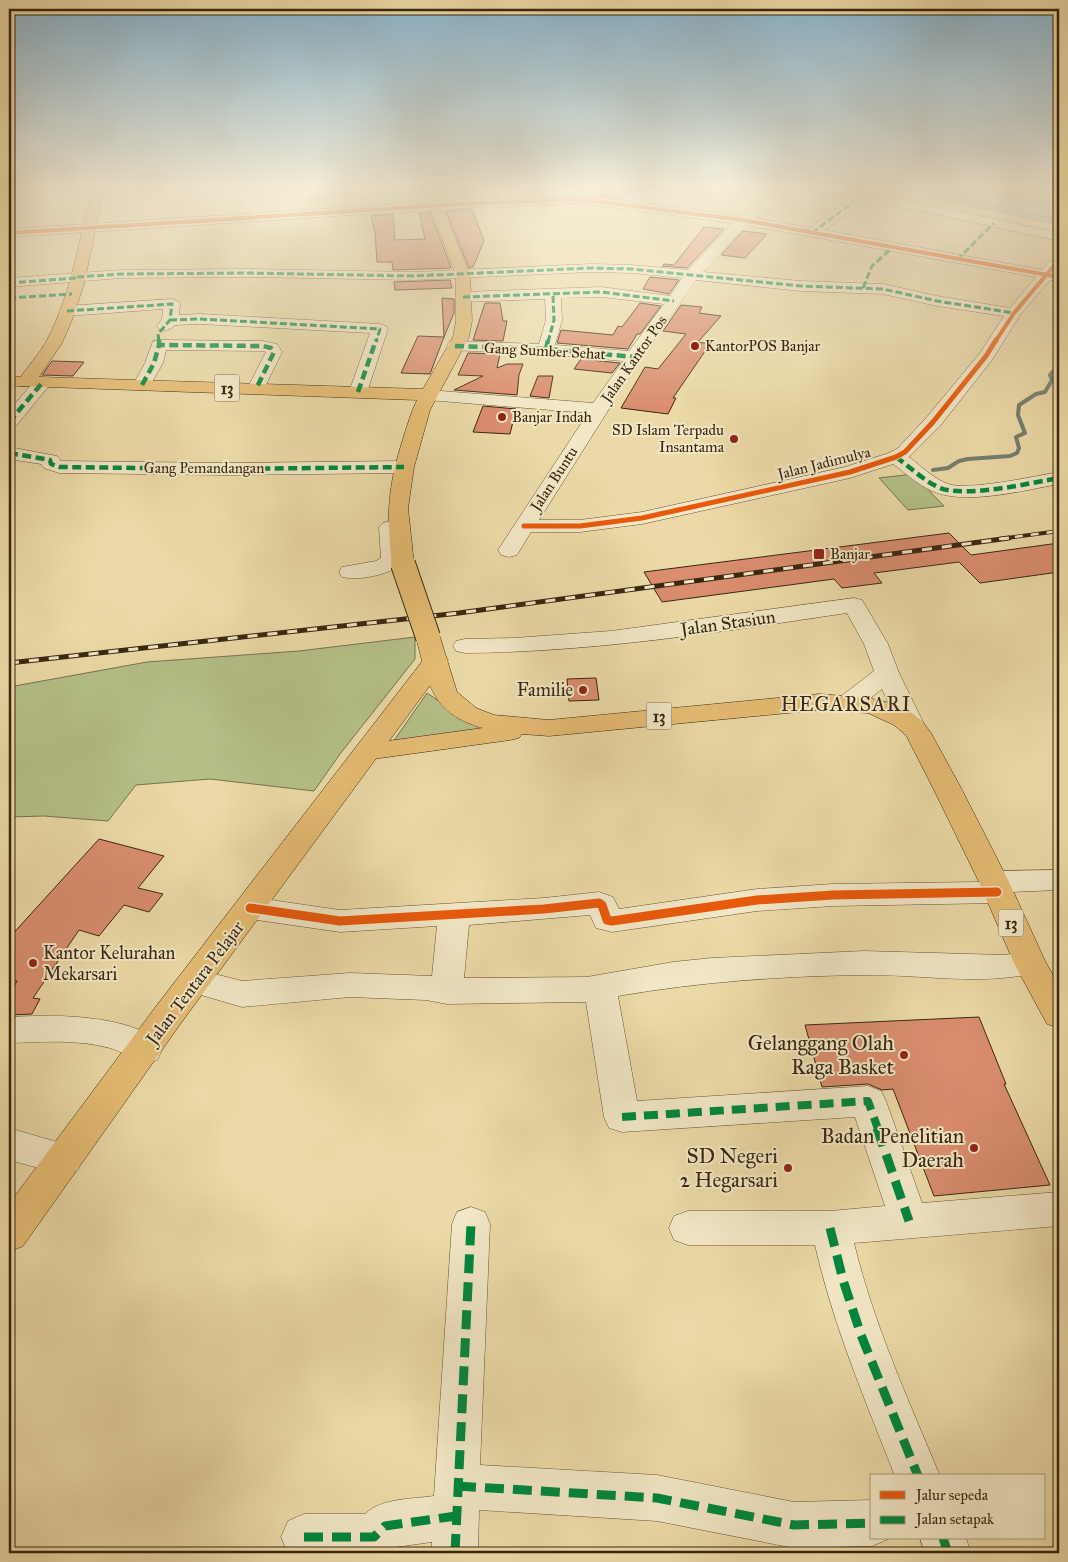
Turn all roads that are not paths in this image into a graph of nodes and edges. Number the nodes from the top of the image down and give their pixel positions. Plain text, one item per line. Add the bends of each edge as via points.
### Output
1 (80, 262) edge
2 (458, 262) edge
3 (704, 262) edge
4 (877, 262) edge
5 (968, 262) edge
6 (1058, 262) edge
7 (693, 274) junction
8 (463, 275) junction
9 (1052, 276) edge
10 (77, 277) junction
11 (9, 283) edge
12 (863, 288) junction
13 (72, 294) junction
14 (553, 295) junction
15 (463, 297) junction
16 (9, 298) edge
17 (674, 301) junction
18 (67, 311) junction
19 (1014, 313) junction
20 (170, 320) junction
21 (159, 345) junction
22 (455, 346) junction
23 (546, 349) junction
24 (635, 357) junction
25 (26, 382) edge
26 (142, 386) junction
27 (256, 389) junction
28 (358, 392) junction
29 (428, 395) junction
30 (600, 409) junction
31 (9, 422) edge
32 (9, 453) edge
33 (896, 457) junction
34 (404, 469) junction
35 (1059, 478) edge
36 (524, 526) junction
37 (509, 550) dead end
38 (350, 572) dead end
39 (465, 646) dead end
40 (432, 648) junction
41 (886, 673) junction
42 (850, 702) junction
43 (549, 728) junction
44 (913, 728) junction
45 (366, 752) junction
46 (1059, 880) edge
47 (996, 887) junction
48 (250, 908) junction
49 (454, 914) junction
50 (1030, 963) junction
51 (195, 981) junction
52 (600, 987) junction
53 (447, 991) junction
54 (1059, 1015) edge
55 (9, 1030) edge
56 (145, 1050) junction
57 (9, 1144) edge
58 (65, 1158) junction
59 (1059, 1209) edge
60 (909, 1222) junction
61 (471, 1224) dead end
62 (688, 1228) dead end
63 (830, 1228) junction
64 (9, 1234) edge
65 (917, 1474) edge
66 (456, 1518) edge
67 (870, 1523) edge
68 (304, 1537) dead end
69 (944, 1540) edge
70 (948, 1553) edge

1 - 10 main road
2 - 8 main road, 13
3 - 7 street, Jalan Kantor Pos
4 - 12 street
5 - 9 street
6 - 9 street, Jalan Jadimulya
7 - 8 street via 591,268
7 - 12 street via 801,286
7 - 17 street, Jalan Kantor Pos
8 - 10 street via 248,273
8 - 15 main road, 13
9 - 19 street, Jalan Jadimulya
10 - 11 street
10 - 13 main road
12 - 19 street
13 - 16 street
13 - 18 main road
14 - 15 street
14 - 17 street via 601,292
14 - 23 street via 554,320
15 - 22 main road, 13 via 464,321 461,337
17 - 24 street, Jalan Kantor Pos
18 - 20 street via 172,304
18 - 25 main road via 52,347
19 - 33 street, Jalan Jadimulya via 986,356 930,426
20 - 21 street via 158,334
20 - 28 street via 380,329
21 - 26 street
21 - 27 street via 271,348 274,352
22 - 23 street, Gang Sumber Sehat
22 - 29 main road, 13
23 - 24 street, Gang Sumber Sehat
24 - 30 street, Jalan Kantor Pos
25 - 26 main road, 13
25 - 31 street
26 - 27 main road, 13
27 - 28 main road, 13
28 - 29 main road, 13
29 - 30 street, Jalan Kantor Pos
29 - 34 main road, 13
30 - 36 street, Jalan Buntu
32 - 34 street, Gang Pemandangan via 50,460 51,464 59,467
33 - 35 street via 925,479 948,491
33 - 36 street, Jalan Jadimulya via 850,472 642,518 580,526
34 - 38 street via 392,488 392,561 382,567
34 - 40 main road, 13, bridge via 398,508 403,564
36 - 37 street, Jalan Buntu
39 - 41 street, Jalan Stasiun via 585,641 854,605 876,644
40 - 43 main road, 13 via 446,695 459,709 480,720
40 - 45 main road, Jalan Tentara Pelajar
41 - 42 street
41 - 44 street, Jalan Stasiun
42 - 43 main road, 13 via 811,702
42 - 44 main road, 13 via 884,710
43 - 45 main road
44 - 47 main road, 13 via 950,791
45 - 48 main road, Jalan Tentara Pelajar
46 - 47 street
47 - 49 street via 757,900 612,921 607,920 599,903
47 - 50 main road, 13
48 - 49 street via 340,920
48 - 51 main road, Jalan Tentara Pelajar
49 - 53 street
50 - 52 street via 1004,967 864,963 712,970
50 - 54 main road, 13
51 - 53 street via 242,994 350,985
51 - 56 main road, Jalan Tentara Pelajar
52 - 53 street
52 - 60 street via 622,1117 868,1101
55 - 56 street via 59,1029 97,1033 120,1037
56 - 58 main road, Jalan Tentara Pelajar
57 - 58 street
58 - 64 main road, Jalan Tentara Pelajar
59 - 60 street
60 - 63 street
61 - 66 street
62 - 63 street
63 - 65 street via 864,1340
66 - 67 street via 657,1498 794,1525
66 - 68 street via 385,1526 374,1537
69 - 70 street

